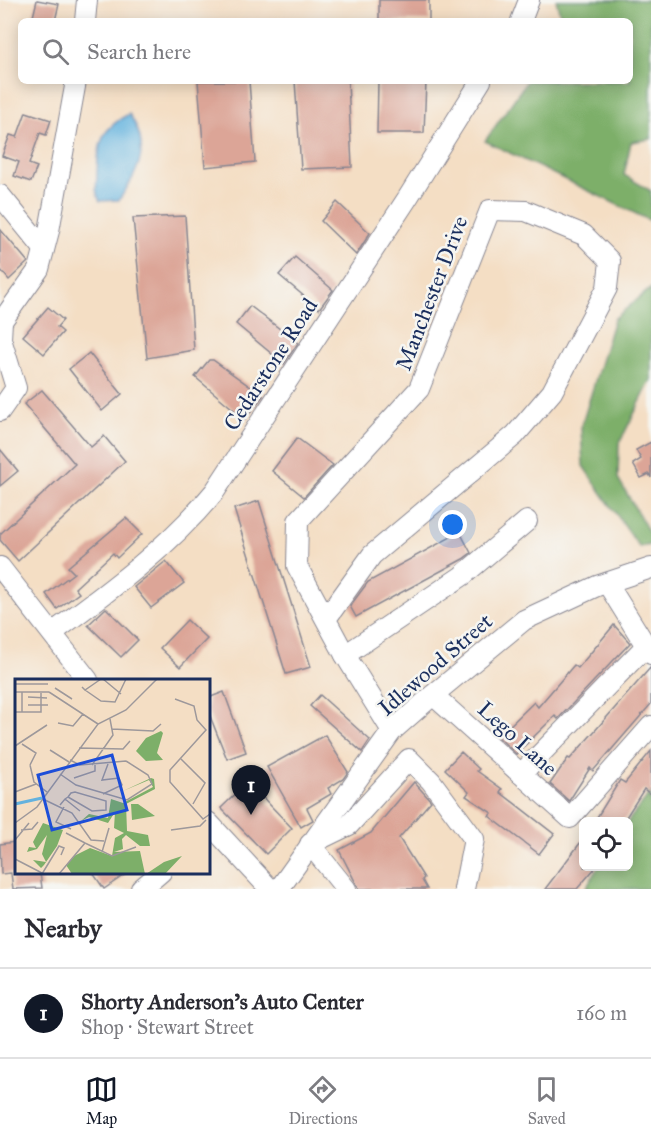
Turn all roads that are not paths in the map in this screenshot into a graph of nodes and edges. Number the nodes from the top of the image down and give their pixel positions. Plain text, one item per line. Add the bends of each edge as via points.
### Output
1 (87, 0) edge
2 (529, 0) edge
3 (85, 18) edge
4 (522, 18) edge
5 (75, 84) edge
6 (479, 84) edge
7 (0, 195) edge
8 (44, 249) junction
9 (0, 411) edge
10 (527, 521) dead end
11 (0, 567) edge
12 (651, 568) edge
13 (607, 583) junction
14 (326, 619) junction
15 (52, 633) junction
16 (648, 650) edge
17 (345, 655) junction
18 (86, 679) edge
19 (433, 694) junction
20 (651, 726) edge
21 (392, 731) junction
22 (521, 774) junction
23 (211, 829) edge
24 (310, 844) junction
25 (160, 874) edge
26 (141, 889) edge
27 (270, 889) edge
28 (279, 889) edge
29 (346, 889) edge
30 (464, 889) edge

1 - 3 street
2 - 4 street
5 - 8 street
6 - 15 street, Cedarstone Road via 214,491 189,522 137,568
7 - 8 street
8 - 9 street via 39,269 2,321 1,339 16,388
10 - 17 street via 462,576
11 - 15 street
12 - 13 street, Idlewood Street
13 - 16 street
13 - 19 street, Idlewood Street via 524,620
14 - 14 street, Manchester Drive via 372,555 515,435 552,392 607,288 610,261 584,235 526,211 490,210 419,388 298,521 297,566
14 - 17 street, Manchester Drive
15 - 18 street
16 - 22 street
17 - 21 street, Manchester Drive
19 - 21 street, Idlewood Street
19 - 22 street, Lego Lane
20 - 22 street, Lego Lane via 570,818
21 - 24 street, Idlewood Street
23 - 27 street
24 - 28 street, Idlewood Street
24 - 29 street
24 - 30 street via 349,825 409,759 432,781 474,839
25 - 26 street

